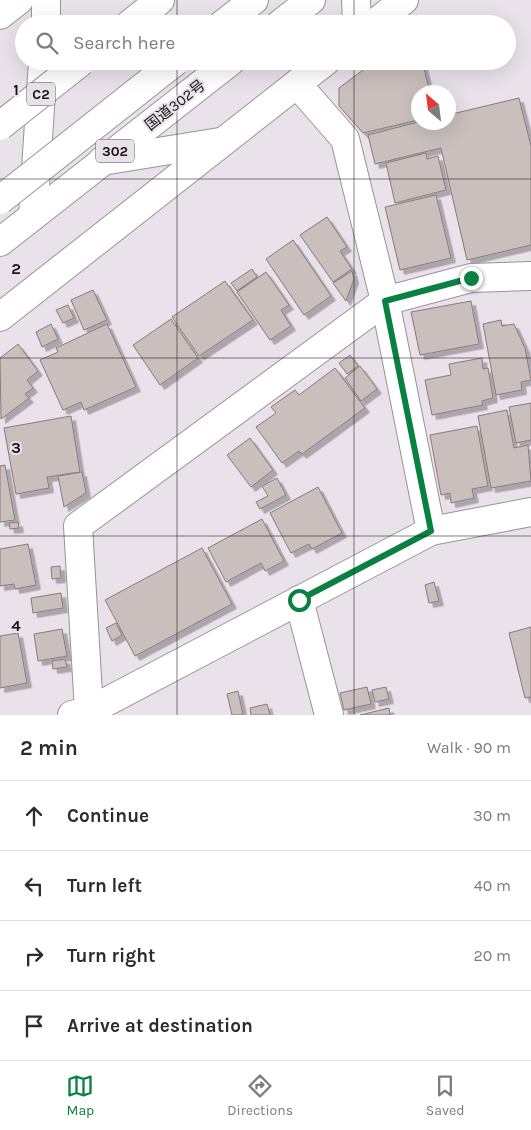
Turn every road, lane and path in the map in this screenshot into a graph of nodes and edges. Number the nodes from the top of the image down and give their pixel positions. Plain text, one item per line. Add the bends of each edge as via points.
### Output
1 (19, 0) edge
2 (46, 0) edge
3 (160, 0) edge
4 (254, 0) edge
5 (311, 0) edge
6 (356, 0) edge
7 (404, 0) edge
8 (0, 15) edge
9 (46, 15) edge
10 (141, 15) edge
11 (235, 15) edge
12 (292, 15) edge
13 (357, 15) edge
14 (385, 15) edge
15 (42, 70) edge
16 (71, 70) edge
17 (165, 70) edge
18 (219, 70) edge
19 (315, 70) edge
20 (297, 84) junction
21 (0, 126) edge
22 (221, 142) junction
23 (102, 161) junction
24 (0, 200) edge
25 (33, 216) junction
26 (0, 242) edge
27 (531, 276) edge
28 (385, 301) junction
29 (0, 317) edge
30 (531, 512) edge
31 (431, 531) junction
32 (299, 600) junction
33 (79, 713) edge
34 (330, 715) edge

1 - 8 main road
2 - 9 main road
3 - 10 main road
4 - 11 main road
5 - 12 main road
6 - 13 main road
7 - 14 main road
15 - 25 main road
16 - 21 main road, C2, bridge
17 - 24 main road, bridge
18 - 23 main road, 国道302号 / 302
19 - 20 main road
20 - 22 main road
20 - 28 main road via 345,139
22 - 23 main road
22 - 29 main road
23 - 25 main road, 国道302号 / 302
25 - 26 main road, 国道302号 / 302
27 - 28 main road via 471,278
28 - 31 main road
28 - 33 main road via 78,526
30 - 31 main road
31 - 32 main road
32 - 33 main road
32 - 34 main road

